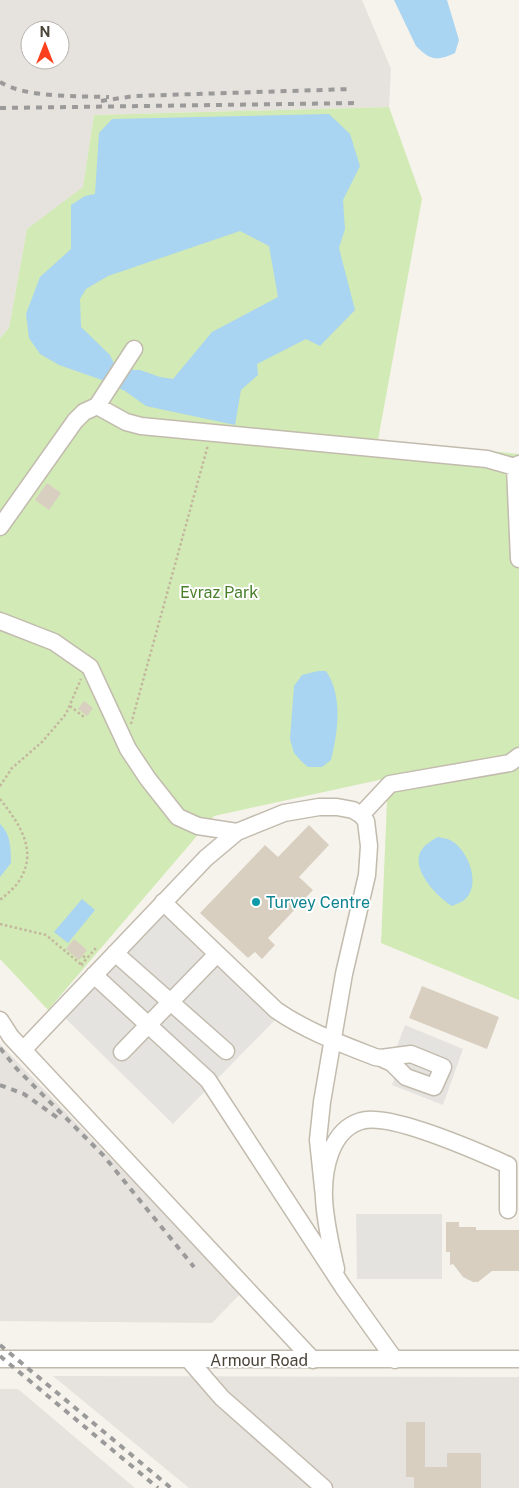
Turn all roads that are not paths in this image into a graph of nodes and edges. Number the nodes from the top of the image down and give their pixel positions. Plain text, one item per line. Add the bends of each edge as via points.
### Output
1 (133, 352) dead end
2 (97, 406) junction
3 (517, 465) edge
4 (0, 527) edge
5 (519, 559) edge
6 (0, 621) edge
7 (519, 756) edge
8 (361, 815) junction
9 (237, 832) junction
10 (163, 902) junction
11 (115, 953) junction
12 (217, 954) junction
13 (87, 970) junction
14 (170, 1002) junction
15 (0, 1020) edge
16 (148, 1025) junction
17 (333, 1040) junction
18 (23, 1050) junction
19 (226, 1051) dead end
20 (122, 1052) dead end
21 (380, 1058) dead end
22 (514, 1165) edge
23 (324, 1198) junction
24 (508, 1210) dead end
25 (337, 1276) junction
26 (0, 1360) edge
27 (189, 1360) junction
28 (313, 1360) junction
29 (395, 1360) junction
30 (519, 1360) edge
31 (324, 1488) edge

1 - 2 street
2 - 3 street via 132,424 487,459
2 - 4 street via 75,421
3 - 5 street
6 - 9 street via 54,642 90,667 128,749 178,817 198,826
7 - 8 street via 510,763 390,784
8 - 9 street via 353,810 319,807 284,813
8 - 17 street via 366,821 369,846 367,874
9 - 10 street
10 - 11 street
10 - 12 street
11 - 13 street
11 - 14 street
12 - 14 street
12 - 17 street via 276,1010
13 - 16 street
13 - 18 street
14 - 16 street
14 - 19 street
15 - 18 street
16 - 20 street
16 - 25 street via 208,1080
17 - 21 street
17 - 23 street via 318,1140
18 - 28 street
22 - 23 street via 396,1123 379,1119 360,1121 344,1131 331,1149 325,1173
22 - 24 street
23 - 25 street
25 - 29 street
26 - 27 street, Armour Road
27 - 28 street, Armour Road
27 - 31 street via 222,1398
28 - 29 street, Armour Road
29 - 30 street, Armour Road

